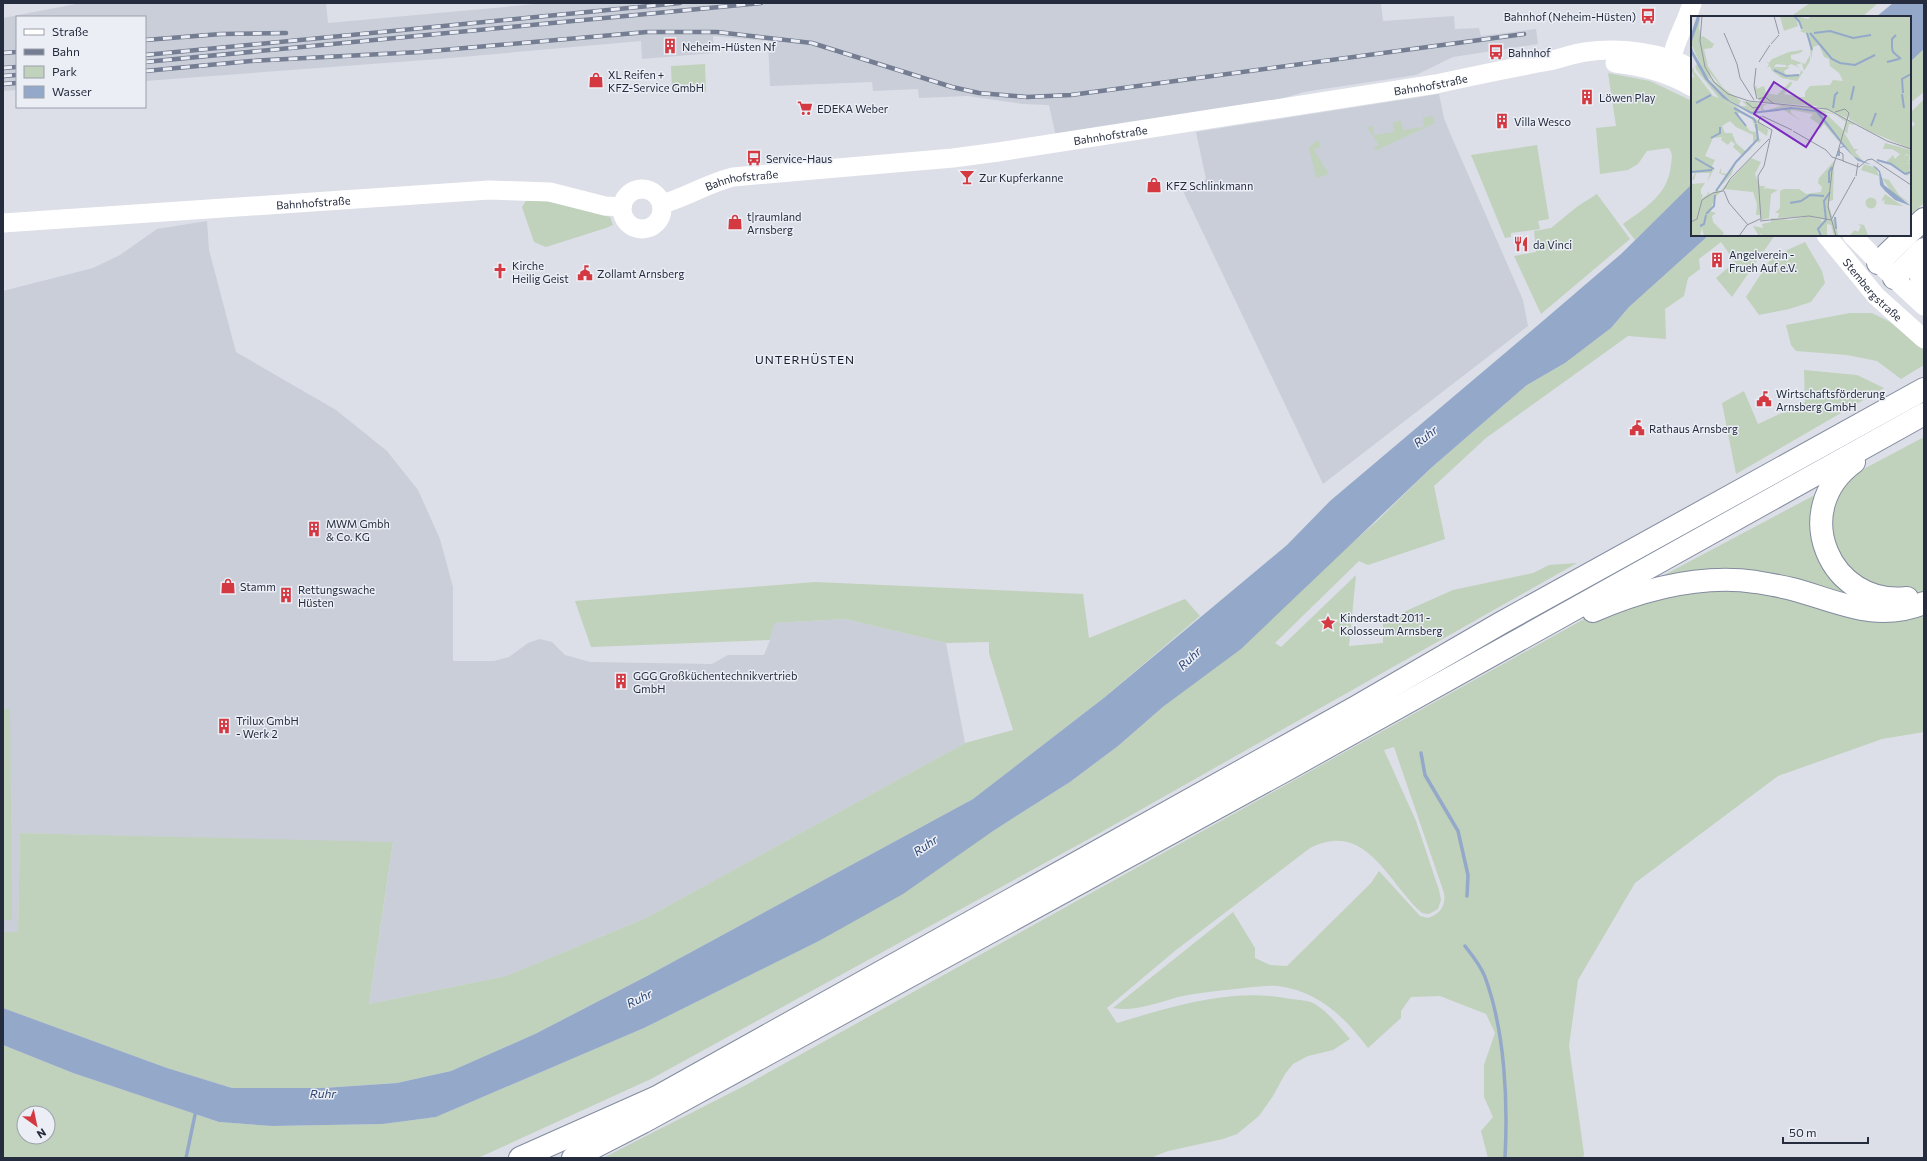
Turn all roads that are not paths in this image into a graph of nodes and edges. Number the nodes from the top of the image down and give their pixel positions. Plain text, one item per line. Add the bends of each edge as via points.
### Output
1 (1692, 3) edge
2 (1703, 3) edge
3 (1700, 16) edge
4 (1684, 71) edge
5 (662, 204) junction
6 (622, 208) junction
7 (1924, 219) edge
8 (3, 223) edge
9 (1911, 231) edge
10 (1827, 236) edge
11 (1853, 236) edge
12 (1906, 236) edge
13 (1924, 249) edge
14 (1924, 252) edge
15 (1878, 263) junction
16 (1894, 278) junction
17 (1924, 290) edge
18 (1924, 306) edge
19 (1924, 339) edge
20 (1924, 389) edge
21 (1915, 419) edge
22 (1924, 592) edge
23 (1924, 603) edge
24 (1495, 653) junction
25 (520, 1158) edge
26 (573, 1158) edge

1 - 4 street via 1688,19
2 - 3 street
4 - 5 street, Bahnhofstraße via 1560,59 1474,74 1436,84 998,152 733,177 718,180 678,200
5 - 6 street via 650,190 641,188 626,197
5 - 6 street via 660,218 650,227 643,229 628,223 623,216
6 - 8 street, Bahnhofstraße via 550,192 489,190
7 - 9 highway
10 - 19 street, Stembergstraße via 1876,296
11 - 15 street, Stembergstraße
12 - 15 highway
13 - 16 highway
14 - 17 highway via 1920,273
15 - 16 street, Stembergstraße
16 - 18 street, Stembergstraße
20 - 25 highway via 1501,623 1119,840 657,1097
21 - 22 highway via 1850,465 1835,479 1823,505 1820,527 1826,549 1836,568 1860,588 1888,599 1908,598
21 - 24 highway
23 - 24 highway via 1899,611 1873,612 1792,589 1755,582 1691,582 1652,590 1622,600
24 - 26 highway via 1277,775

